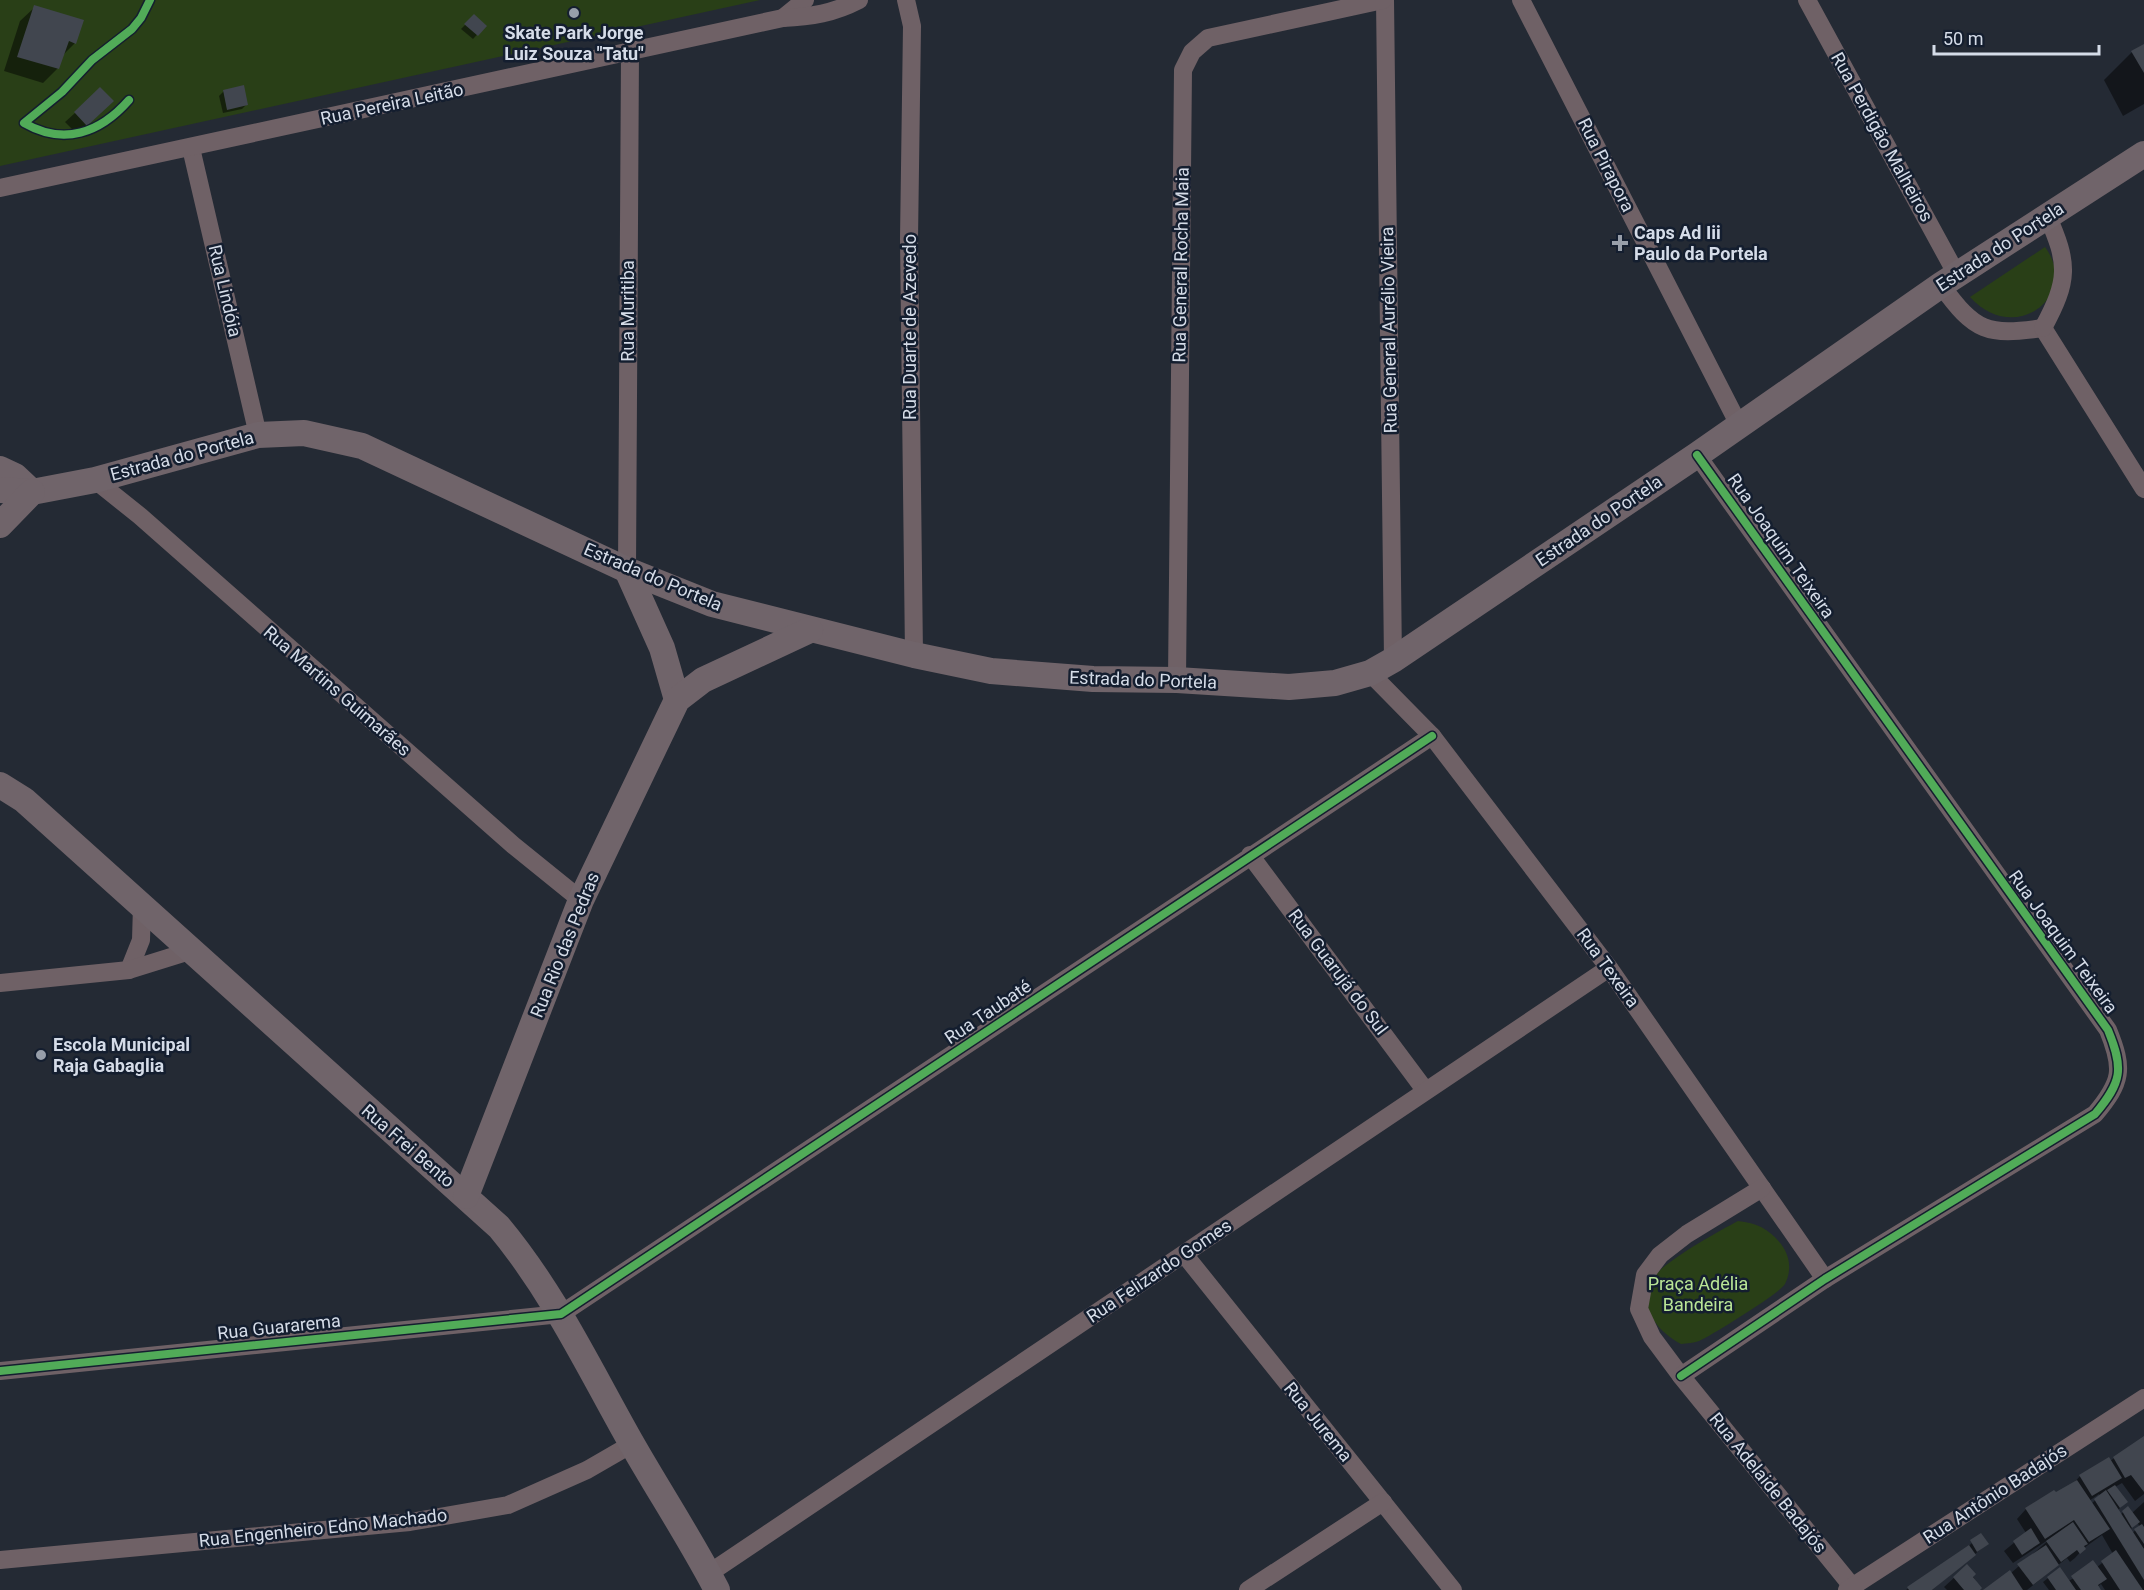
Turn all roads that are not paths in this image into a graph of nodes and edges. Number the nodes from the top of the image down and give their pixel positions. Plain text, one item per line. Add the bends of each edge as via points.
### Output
1 (805, 0) edge
2 (859, 0) edge
3 (906, 0) edge
4 (1384, 0) edge
5 (1521, 0) edge
6 (1807, 0) edge
7 (783, 18) junction
8 (630, 52) junction
9 (191, 148) junction
10 (2144, 153) edge
11 (0, 188) edge
12 (2047, 215) junction
13 (1949, 280) junction
14 (2043, 328) junction
15 (1740, 425) junction
16 (258, 435) junction
17 (1697, 454) junction
18 (0, 470) edge
19 (95, 480) junction
20 (2144, 489) edge
21 (0, 490) edge
22 (32, 492) junction
23 (0, 525) edge
24 (627, 570) junction
25 (810, 630) junction
26 (915, 655) junction
27 (1393, 660) junction
28 (1370, 673) junction
29 (1176, 680) junction
30 (677, 700) junction
31 (1432, 736) junction
32 (0, 785) edge
33 (1250, 855) junction
34 (581, 900) junction
35 (142, 906) junction
36 (190, 951) junction
37 (1609, 968) junction
38 (129, 970) junction
39 (0, 983) edge
40 (1425, 1090) junction
41 (1762, 1188) junction
42 (466, 1196) junction
43 (1184, 1254) junction
44 (1825, 1279) junction
45 (561, 1314) junction
46 (0, 1371) edge
47 (1681, 1376) junction
48 (2144, 1398) edge
49 (632, 1444) junction
50 (1383, 1502) junction
51 (0, 1560) edge
52 (713, 1582) edge
53 (1851, 1589) edge
54 (1248, 1590) edge
55 (1453, 1590) edge

1 - 7 street, Rua Pereira Leitão
2 - 7 street, Rua Pereira Leitão via 831,12
3 - 26 street, Rua Duarte de Azevedo via 912,26 909,239
4 - 27 street, Rua General Aurélio Vieira
4 - 29 street, Rua General Rocha Maia via 1208,38 1192,52 1183,70
5 - 15 street, Rua Pirapora
6 - 13 street, Rua Perdigão Malheiros
7 - 8 street, Rua Pereira Leitão
8 - 9 street, Rua Pereira Leitão
8 - 24 street, Rua Muritiba
9 - 11 street, Rua Pereira Leitão
9 - 16 street, Rua Lindóia
10 - 12 main road, Estrada do Portela
12 - 13 main road, Estrada do Portela
12 - 14 street via 2064,264 2056,304
13 - 14 street, Rua Perdigão Malheiros via 1969,321 2005,333
13 - 15 main road, Estrada do Portela
14 - 20 street
15 - 17 main road, Estrada do Portela
16 - 19 main road, Estrada do Portela
16 - 24 main road, Estrada do Portela via 304,433 362,446
17 - 27 main road, Estrada do Portela
17 - 44 street, Rua Joaquim Teixeira via 2108,1030 2120,1071 2111,1095 2095,1114
18 - 22 main road via 15,476
19 - 22 main road, Estrada do Portela
19 - 34 street, Rua Martins Guimarães
21 - 22 main road, Estrada do Portela
22 - 23 main road
24 - 25 main road, Estrada do Portela via 712,604
24 - 30 main road via 662,648
25 - 26 main road, Estrada do Portela
25 - 30 main road via 720,671
26 - 29 main road, Estrada do Portela via 992,671 1093,679
27 - 28 main road, Estrada do Portela
28 - 29 main road, Estrada do Portela via 1335,683 1289,687
28 - 31 street, Rua Texeira
30 - 34 main road, Rua Rio das Pedras
31 - 33 street, Rua Taubaté
31 - 37 street, Rua Texeira
32 - 35 main road, Rua Frei Bento via 24,800
33 - 40 street, Rua Guarujá do Sul
33 - 45 street, Rua Taubaté
34 - 42 main road, Rua Rio das Pedras
35 - 36 main road, Rua Frei Bento
35 - 38 street via 141,940
36 - 38 street
36 - 42 main road, Rua Frei Bento
37 - 40 street, Rua Felizardo Gomes
37 - 41 street, Rua Texeira
38 - 39 street
40 - 43 street, Rua Felizardo Gomes
41 - 44 street, Rua Texeira
41 - 47 street via 1687,1234 1660,1255 1645,1275 1639,1309 1652,1337
42 - 45 main road, Rua Frei Bento via 521,1254
43 - 50 street, Rua Jurema
43 - 52 street, Rua Felizardo Gomes
44 - 47 street, Rua Joaquim Teixeira
45 - 46 street, Rua Guararema
45 - 49 main road, Rua Frei Bento
47 - 53 street, Rua Adelaide Badajós
48 - 53 street, Rua Antônio Badajós
49 - 51 street, Rua Engenheiro Edno Machado via 587,1470 508,1505 410,1522
49 - 52 main road, Rua Frei Bento
50 - 54 street
50 - 55 street, Rua Jurema

